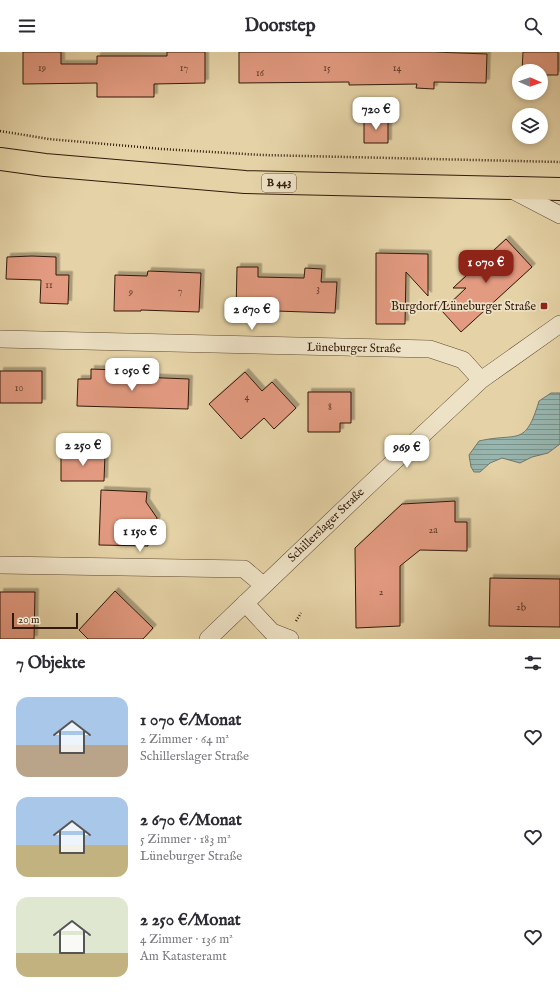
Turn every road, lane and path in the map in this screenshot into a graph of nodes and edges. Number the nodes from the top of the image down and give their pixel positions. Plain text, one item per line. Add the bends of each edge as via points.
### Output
1 (0, 131) edge
2 (0, 159) edge
3 (560, 162) edge
4 (508, 188) junction
5 (560, 189) edge
6 (560, 215) edge
7 (560, 324) edge
8 (0, 339) edge
9 (481, 380) junction
10 (0, 565) edge
11 (263, 585) junction
12 (245, 603) junction
13 (208, 639) edge
14 (290, 639) edge

1 - 3 path via 56,139 254,155
2 - 4 main road, B 443 via 245,182
4 - 5 main road, B 443
4 - 6 street
7 - 9 street, Schillerslager Straße
8 - 9 street, Lüneburger Straße via 430,349 463,360
9 - 11 street, Schillerslager Straße
10 - 11 street via 244,569
11 - 12 street, Schillerslager Straße
12 - 13 street, Schillerslager Straße
12 - 14 street via 272,632

